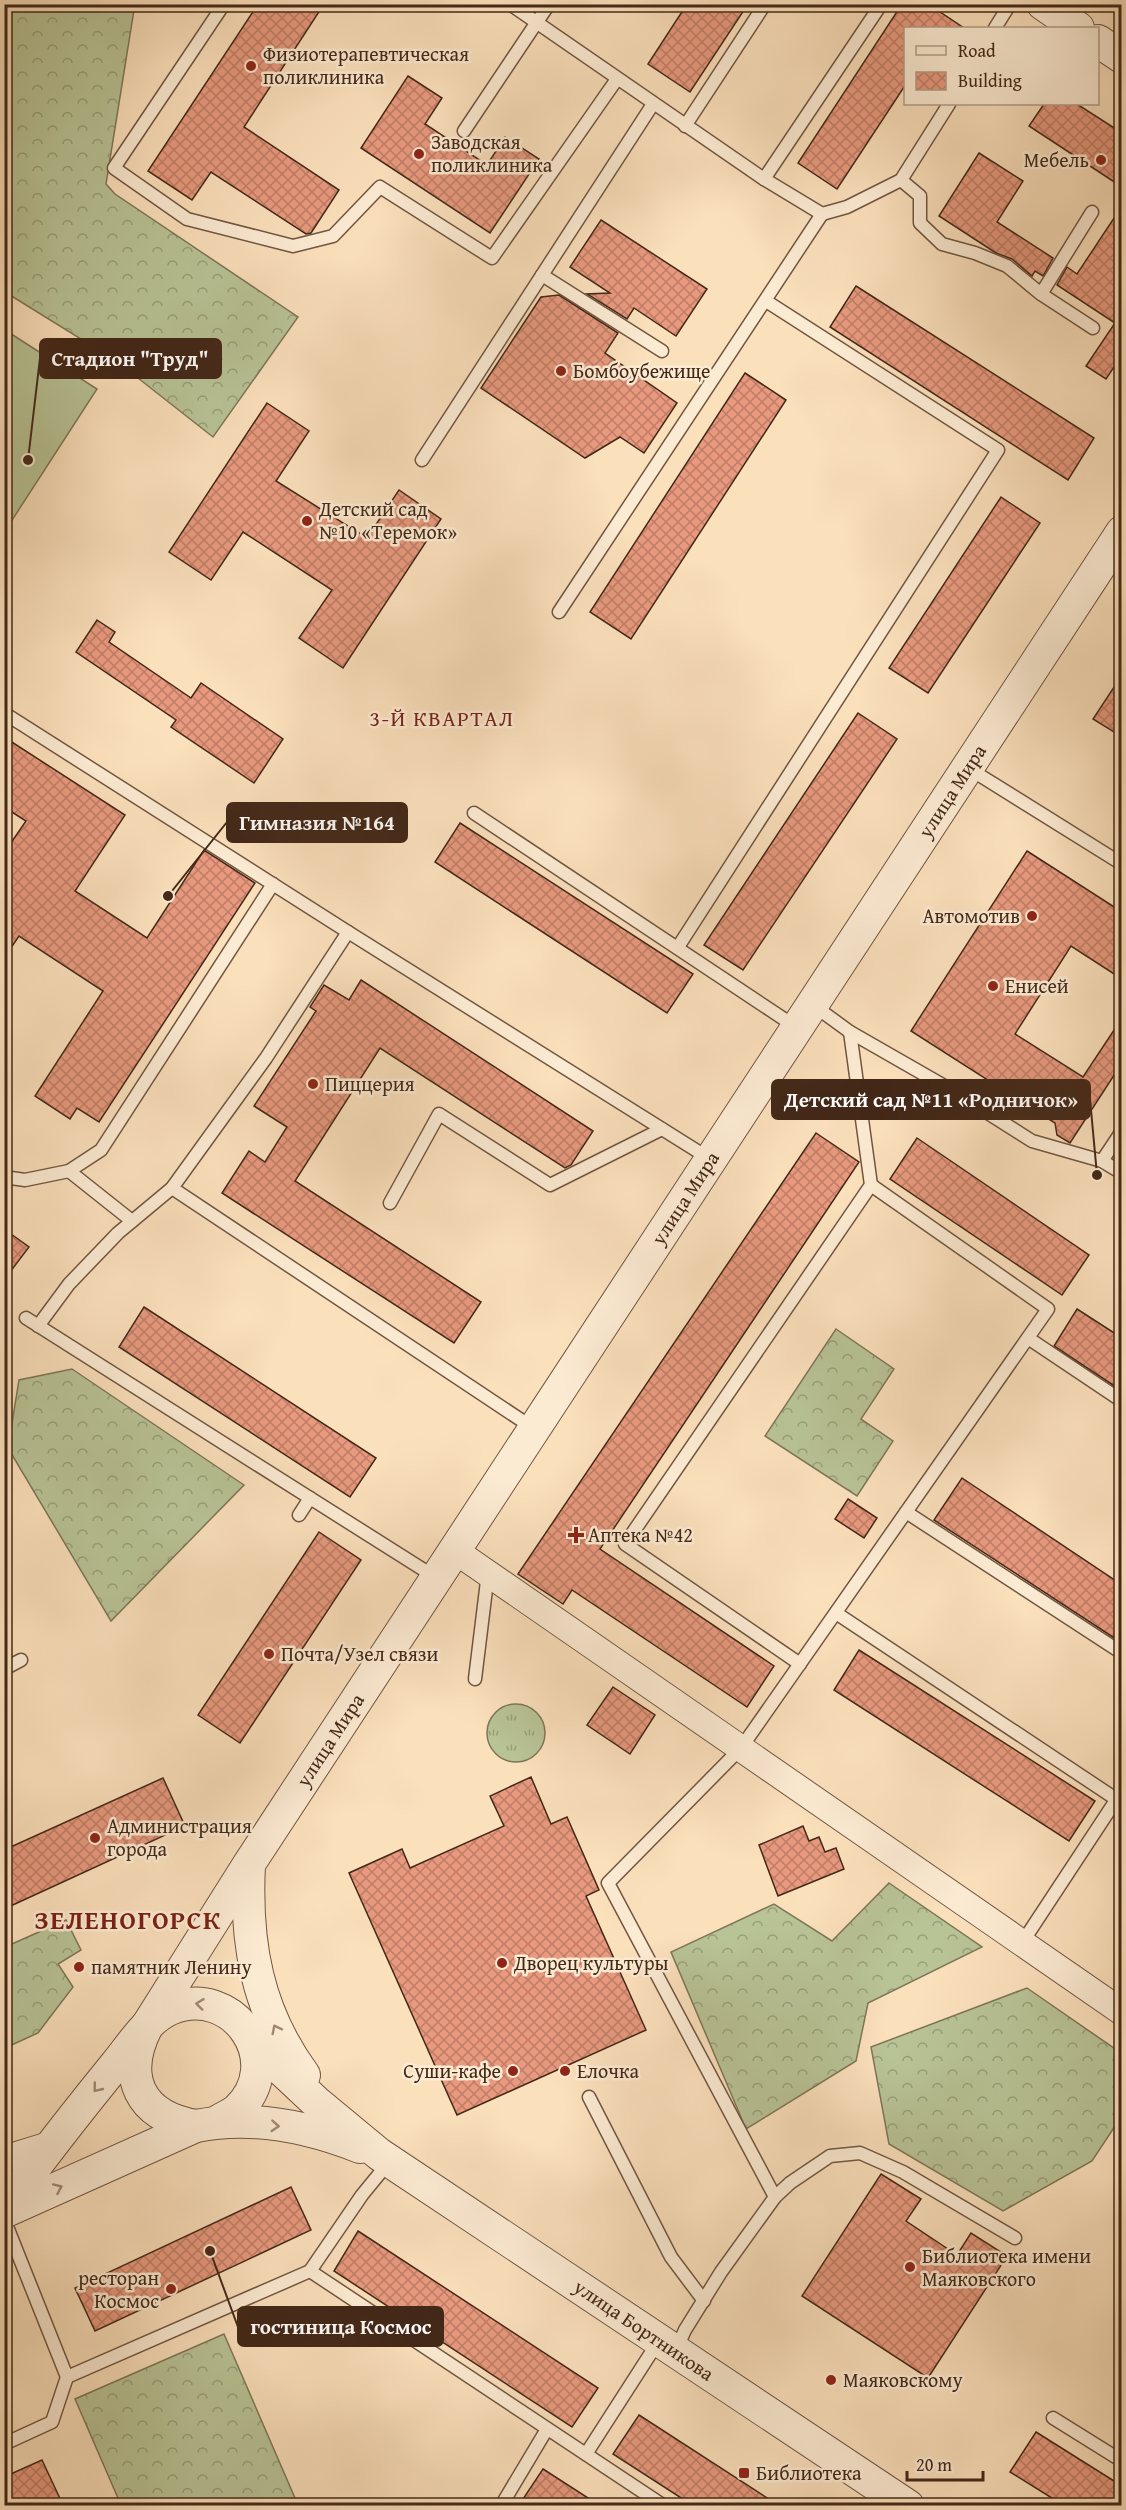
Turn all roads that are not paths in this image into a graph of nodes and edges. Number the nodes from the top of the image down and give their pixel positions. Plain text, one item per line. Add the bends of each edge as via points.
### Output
1 (224, 4) edge
2 (510, 4) edge
3 (549, 4) edge
4 (765, 4) edge
5 (877, 4) edge
6 (1010, 4) edge
7 (1042, 4) edge
8 (536, 22) junction
9 (996, 27) edge
10 (1076, 27) edge
11 (1099, 42) edge
12 (1122, 57) edge
13 (617, 79) junction
14 (653, 104) junction
15 (948, 105) edge
16 (685, 126) junction
17 (464, 131) dead end
18 (764, 179) junction
19 (902, 180) junction
20 (1092, 212) dead end
21 (822, 214) junction
22 (542, 275) junction
23 (1041, 294) junction
24 (766, 301) junction
25 (1093, 328) dead end
26 (662, 351) dead end
27 (422, 460) dead end
28 (1122, 532) edge
29 (559, 612) dead end
30 (4, 713) edge
31 (967, 767) junction
32 (474, 813) dead end
33 (1122, 864) edge
34 (273, 884) junction
35 (348, 932) junction
36 (678, 946) junction
37 (804, 1016) junction
38 (850, 1032) junction
39 (662, 1129) junction
40 (1122, 1131) edge
41 (710, 1160) junction
42 (1102, 1161) junction
43 (69, 1171) junction
44 (1122, 1173) edge
45 (4, 1177) edge
46 (871, 1185) junction
47 (172, 1188) junction
48 (390, 1203) dead end
49 (132, 1221) junction
50 (26, 1318) dead end
51 (38, 1326) junction
52 (1028, 1338) junction
53 (1122, 1401) edge
54 (534, 1429) junction
55 (310, 1498) junction
56 (906, 1512) junction
57 (299, 1515) dead end
58 (454, 1550) junction
59 (488, 1573) junction
60 (436, 1578) junction
61 (836, 1612) junction
62 (1122, 1653) edge
63 (21, 1660) dead end
64 (800, 1664) junction
65 (4, 1669) edge
66 (475, 1679) dead end
67 (741, 1748) junction
68 (1119, 1795) edge
69 (249, 1864) junction
70 (1022, 1943) junction
71 (1122, 2012) edge
72 (147, 2026) junction
73 (251, 2038) junction
74 (589, 2097) dead end
75 (206, 2124) junction
76 (49, 2145) junction
77 (384, 2158) junction
78 (4, 2159) edge
79 (775, 2197) junction
80 (4, 2211) edge
81 (4, 2219) edge
82 (1015, 2238) dead end
83 (310, 2271) junction
84 (704, 2301) junction
85 (667, 2346) junction
86 (68, 2377) junction
87 (1053, 2418) dead end
88 (548, 2429) junction
89 (4, 2444) edge
90 (586, 2454) junction
91 (1122, 2461) edge
92 (501, 2505) edge
93 (664, 2505) edge
94 (909, 2505) edge

1 - 13 lane via 114,168 187,219 293,246 333,236 380,187 492,258
2 - 8 lane
3 - 8 lane
4 - 16 lane
5 - 18 lane via 880,6
6 - 9 lane
7 - 10 street
8 - 13 lane
8 - 17 lane
11 - 12 street
13 - 14 lane
14 - 16 lane
14 - 22 lane
15 - 19 lane
16 - 18 lane
18 - 21 lane
19 - 21 lane via 847,207
19 - 23 lane via 920,196 920,223 942,244 1006,267
20 - 23 lane
21 - 24 lane
22 - 26 lane
22 - 27 lane
23 - 25 lane
24 - 29 lane
24 - 36 lane via 998,450
28 - 31 street, улица Мира
30 - 34 lane
31 - 33 lane
31 - 37 street, улица Мира
32 - 36 lane
34 - 35 lane
34 - 43 lane via 101,1150
35 - 39 lane
35 - 47 lane via 266,1058
36 - 37 lane
37 - 38 lane
37 - 41 street, улица Мира
38 - 42 lane via 1032,1142
38 - 46 lane
39 - 41 lane
39 - 48 lane via 550,1185 439,1114
40 - 42 lane
41 - 54 street, улица Мира
42 - 44 lane
43 - 45 lane via 25,1180
43 - 49 lane
46 - 52 lane via 1048,1309
46 - 64 lane via 625,1544
47 - 49 lane
47 - 54 lane
49 - 51 lane via 69,1284
50 - 51 lane
51 - 55 lane
52 - 53 lane
52 - 56 lane
54 - 58 street, улица Мира
55 - 57 lane
55 - 60 lane
56 - 61 lane
56 - 62 lane
58 - 59 street
58 - 60 street, улица Мира
59 - 66 lane
59 - 67 street
60 - 69 street, улица Мира
61 - 64 lane
61 - 68 lane
63 - 65 lane
64 - 67 lane
67 - 70 street
67 - 79 lane via 608,1883
68 - 70 lane
69 - 72 street, улица Мира
69 - 73 street via 237,1930
77 -> 69 street via 320,2097 274,2025 250,1946
70 - 71 street
73 -> 72 street via 234,2017 216,2006 188,2003 168,2010
72 - 75 street via 134,2063 137,2084 147,2102 175,2122
72 -> 76 street
73 - 75 street via 257,2064 253,2085 235,2112
73 - 77 street via 315,2101
74 - 84 lane via 671,2257
75 -> 77 street via 298,2127
80 -> 75 street
76 - 78 street
76 - 80 street
77 - 83 lane
77 - 85 street, улица Бортникова
79 - 82 lane via 830,2156 860,2153 903,2172
79 - 84 lane
81 - 86 lane
83 - 86 lane
83 - 88 lane
84 - 85 lane via 685,2330
85 - 90 lane
85 - 94 street, улица Бортникова
86 - 89 lane via 52,2422
87 - 91 lane
88 - 90 lane
88 - 92 lane
90 - 93 lane

